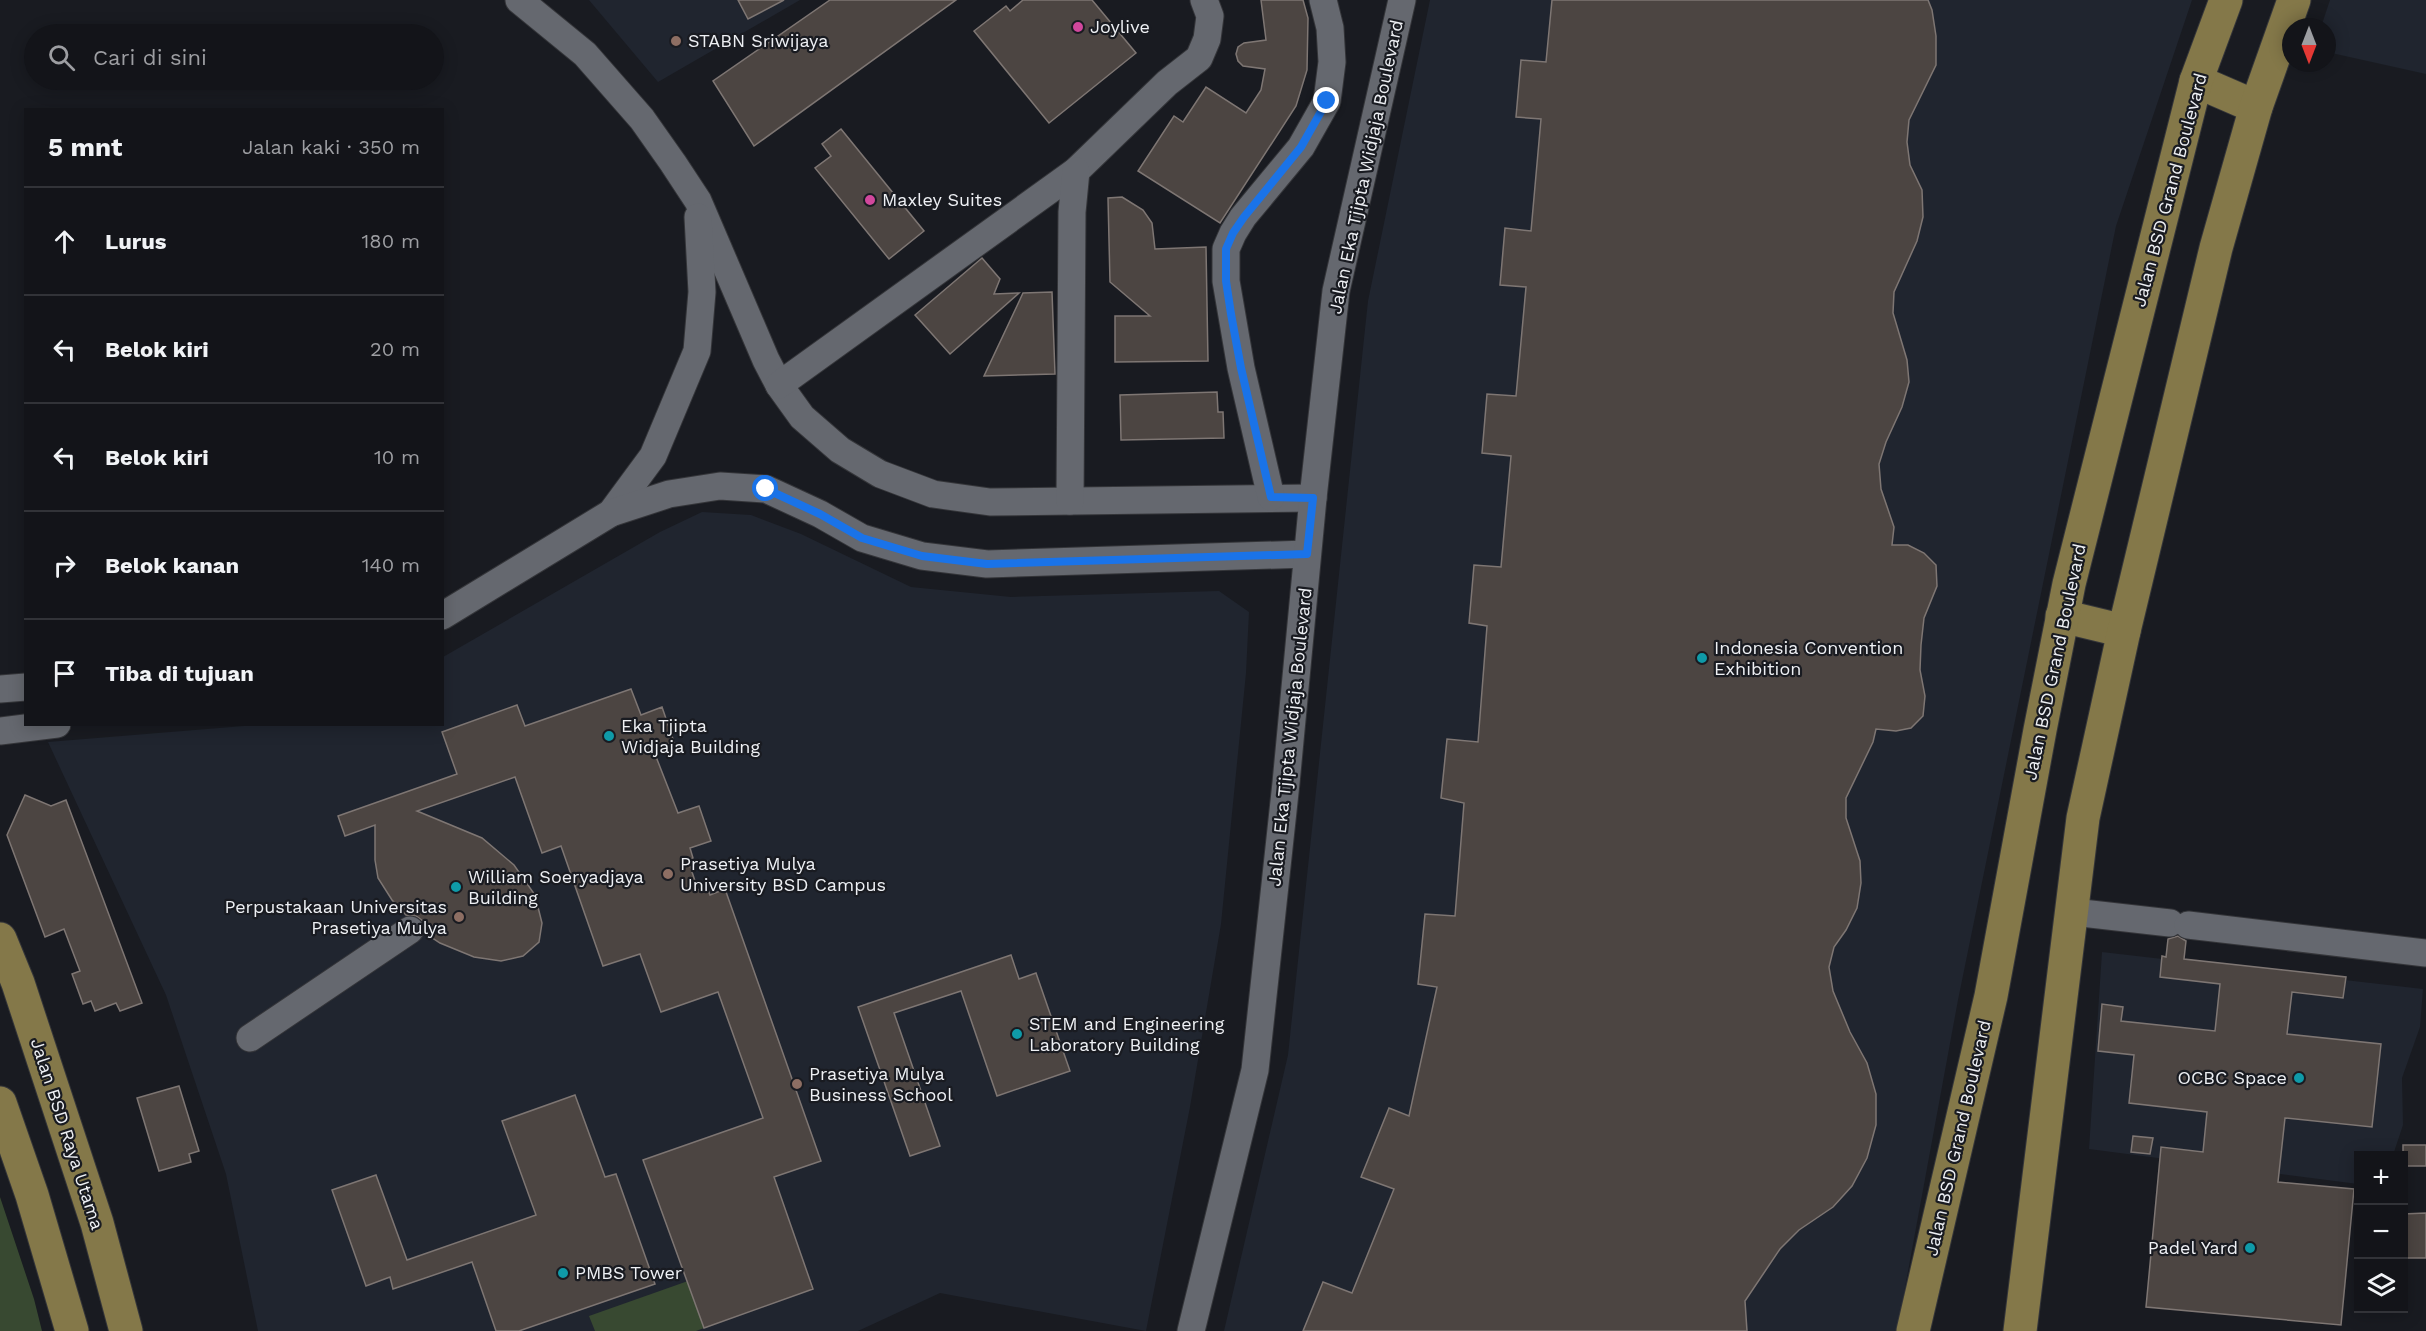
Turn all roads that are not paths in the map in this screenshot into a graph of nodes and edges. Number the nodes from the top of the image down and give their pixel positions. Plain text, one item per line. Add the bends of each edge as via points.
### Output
1 (519, 0) edge
2 (1204, 0) edge
3 (1323, 0) edge
4 (1402, 0) edge
5 (2226, 0) edge
6 (2294, 0) edge
7 (2196, 81) junction
8 (2256, 107) junction
9 (1076, 171) junction
10 (698, 201) junction
11 (779, 385) junction
12 (1271, 497) junction
13 (1313, 498) junction
14 (1071, 501) junction
15 (611, 513) junction
16 (1307, 554) junction
17 (444, 615) edge
18 (2062, 616) junction
19 (2124, 631) junction
20 (24, 687) edge
21 (0, 689) edge
22 (38, 726) edge
23 (0, 730) edge
24 (2073, 912) junction
25 (410, 930) dead end
26 (0, 939) edge
27 (2426, 953) edge
28 (250, 1038) dead end
29 (0, 1103) edge
30 (72, 1331) edge
31 (126, 1331) edge
32 (1191, 1331) edge
33 (1913, 1331) edge
34 (2020, 1331) edge

1 - 10 street via 585,54 642,119
2 - 9 street via 1210,16 1208,39 1199,58 1167,83
3 - 12 street via 1332,62 1327,101 1301,147 1244,217 1226,249 1231,314
4 - 13 street, Jalan Eka Tjipta Widjaja Boulevard via 1336,291
5 - 7 main road, Jalan BSD Grand Boulevard
6 - 8 main road
7 - 8 main road
7 - 18 main road, Jalan BSD Grand Boulevard
8 - 19 main road via 2216,248
9 - 11 street
9 - 14 street via 1071,212
10 - 11 street
10 - 15 street via 702,292 697,351 653,456
11 - 14 street via 802,417 840,450 880,474 944,496 990,502
12 - 13 street
12 - 14 street
13 - 16 street, Jalan Eka Tjipta Widjaja Boulevard
15 - 16 street via 669,494 720,486 766,489 862,538 922,556 987,564
15 - 17 street
16 - 32 street, Jalan Eka Tjipta Widjaja Boulevard via 1255,1070
18 - 19 main road
18 - 33 main road, Jalan BSD Grand Boulevard via 1991,996
19 - 24 main road via 2083,818
20 - 21 street
22 - 23 street
24 - 27 street
24 - 34 main road
25 - 28 street
26 - 31 main road, Jalan BSD Raya Utama via 102,1240
29 - 30 main road

